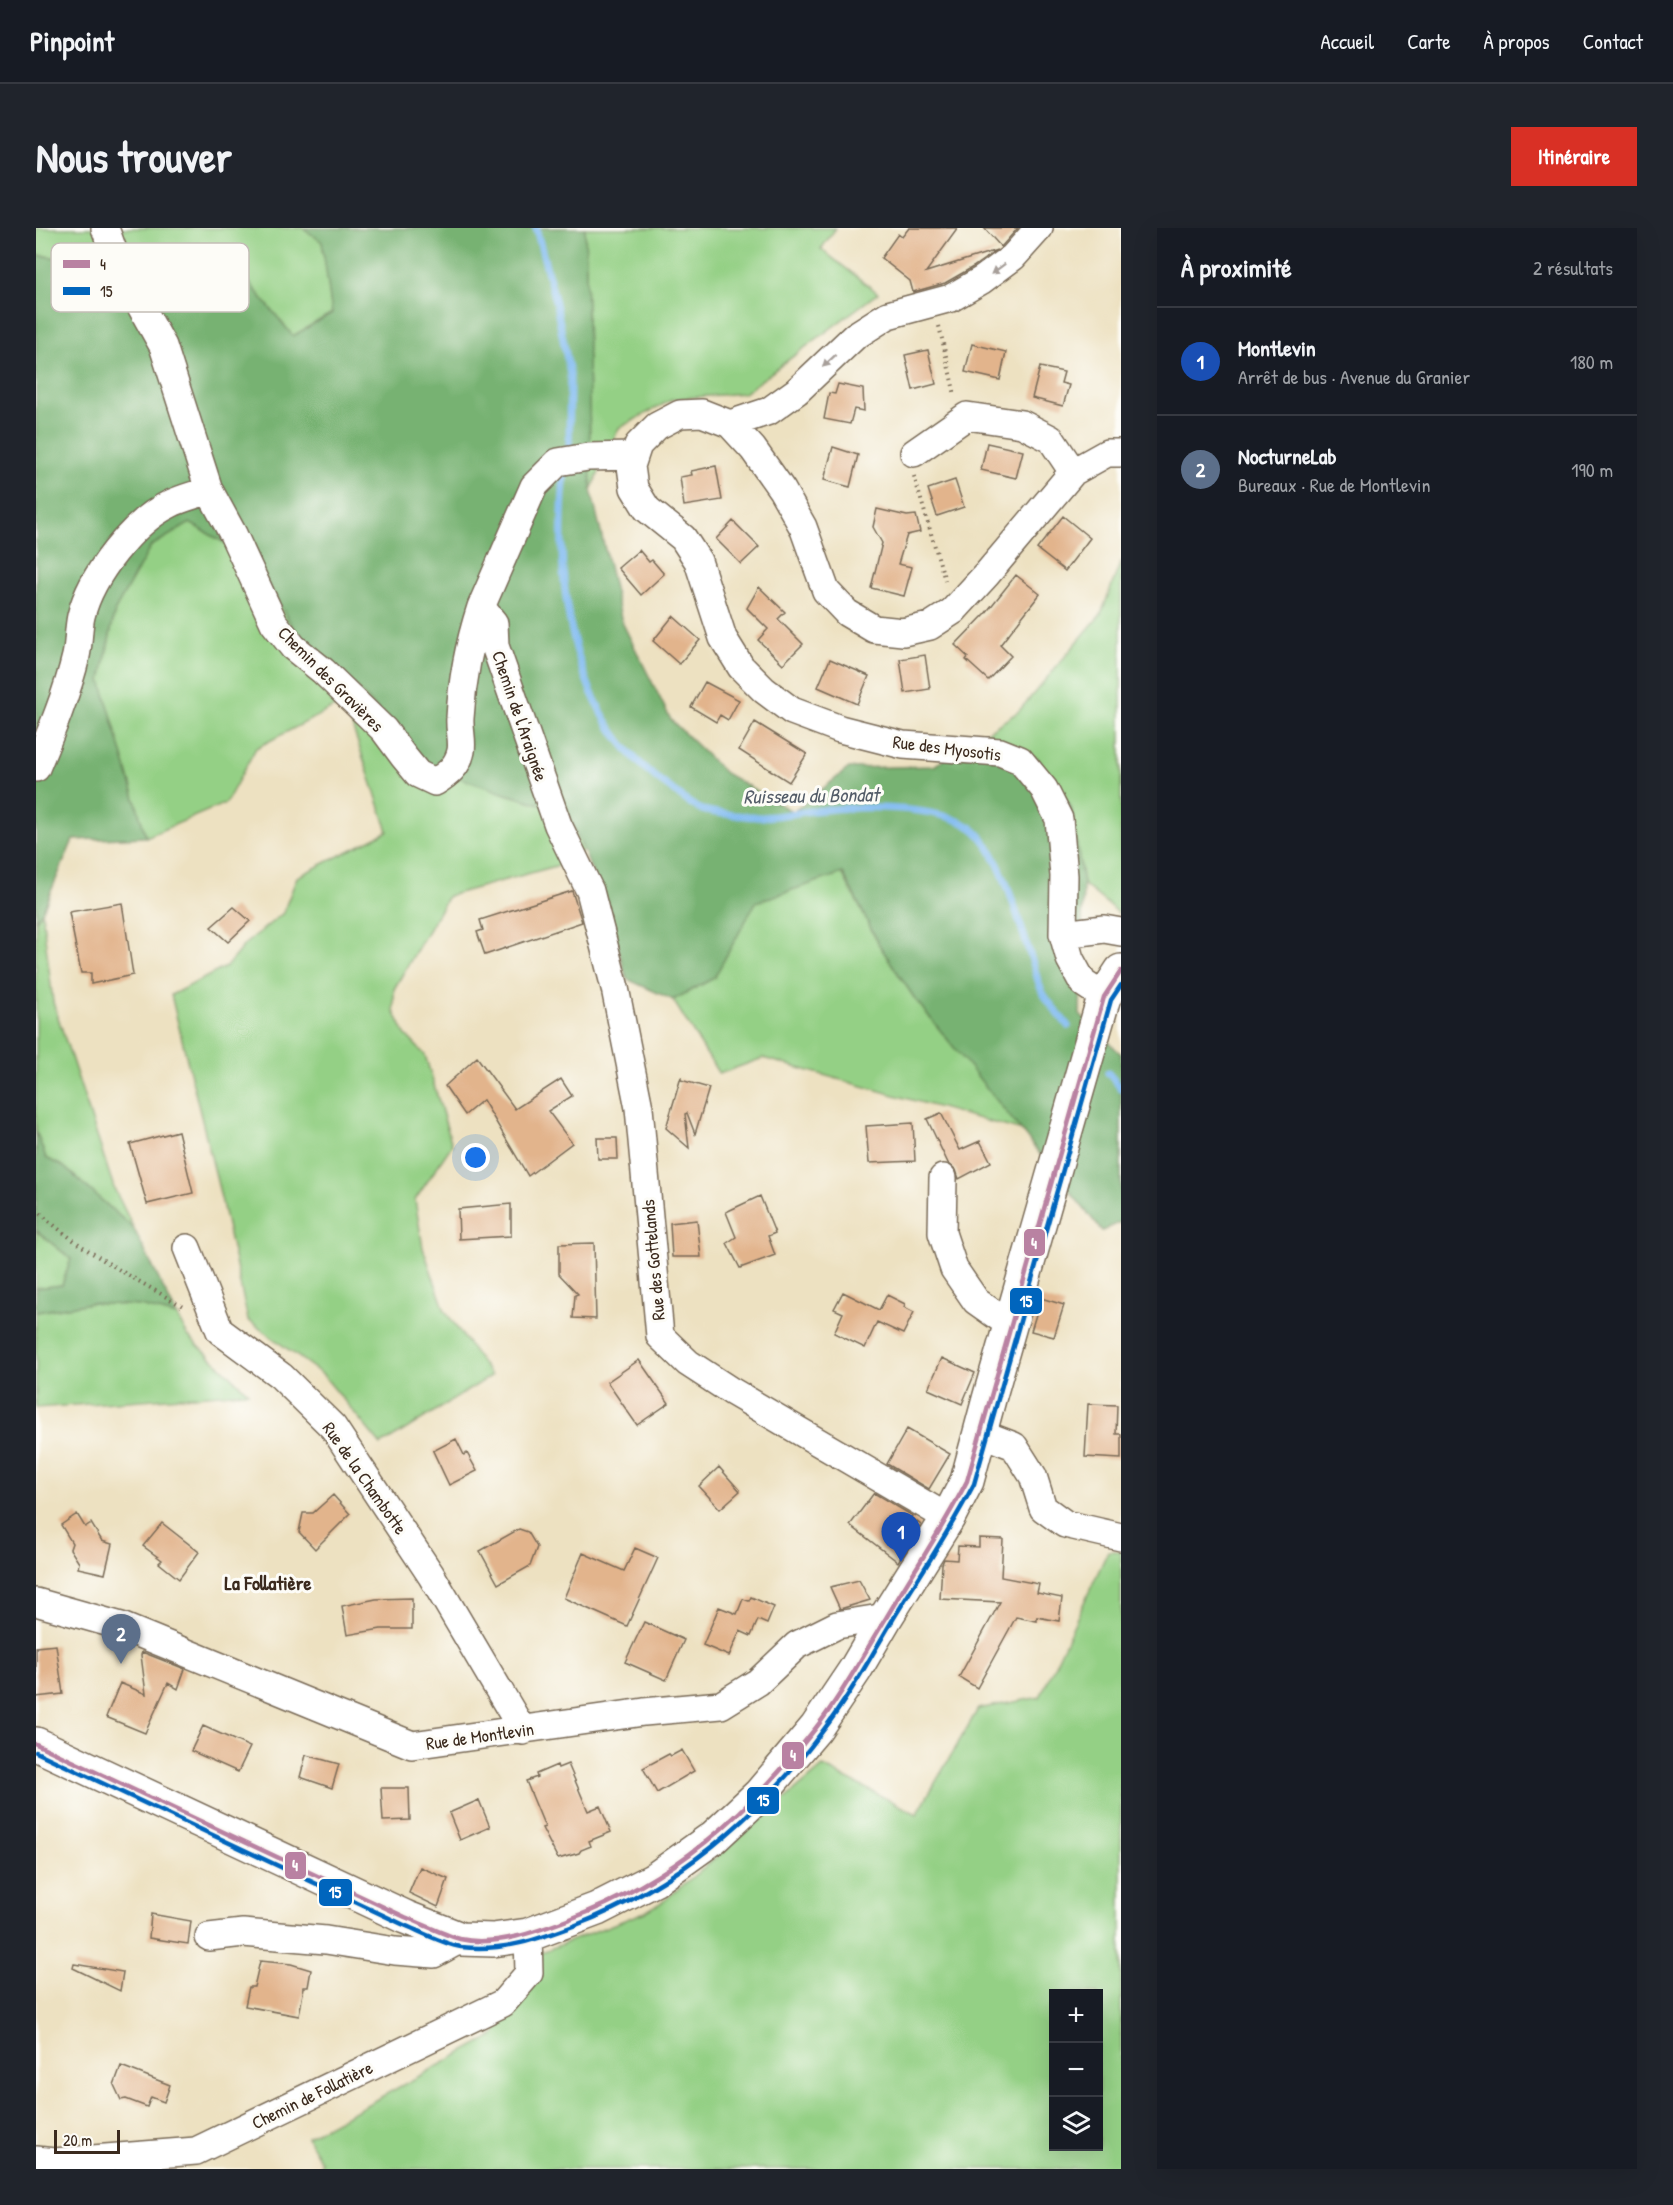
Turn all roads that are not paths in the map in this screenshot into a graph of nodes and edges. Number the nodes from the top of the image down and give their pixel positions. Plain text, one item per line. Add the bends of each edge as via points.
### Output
1 (105, 228) edge
2 (1039, 228) edge
3 (110, 243) edge
4 (144, 312) edge
5 (730, 424) junction
6 (914, 453) road end
7 (1121, 453) edge
8 (634, 456) junction
9 (1073, 472) junction
10 (209, 490) junction
11 (481, 607) junction
12 (36, 768) edge
13 (1121, 932) edge
14 (1064, 934) junction
15 (1112, 984) edge
16 (615, 988) joint
17 (944, 1178) dead end
18 (187, 1248) dead end
19 (1010, 1325) junction
20 (980, 1433) junction
21 (948, 1518) junction
22 (1121, 1537) edge
23 (36, 1602) edge
24 (886, 1617) junction
25 (523, 1731) junction
26 (36, 1744) edge
27 (528, 1935) junction
28 (209, 1937) dead end
29 (461, 1940) junction
30 (36, 2160) edge

1 - 3 street
2 -> 5 street via 1013,257 982,280 951,298 888,315 855,336 797,391 769,411
4 - 10 street via 163,346
5 - 8 street via 702,413 680,414 657,426 638,445
5 - 9 street via 753,449 803,526 826,591 847,613 874,629 903,632 930,626 953,611
6 - 9 street via 967,416 1023,424 1052,439
7 - 9 street via 1107,453
8 - 11 street via 558,462 534,486
8 - 14 street, Rue des Myosotis via 634,488 647,509 683,538 698,561 723,638 741,667 764,690 792,711 840,729 903,745 1000,752 1020,760 1044,789 1059,819
10 - 11 street, Chemin des Gravières via 274,623 293,647 323,670 384,730 418,774 435,782 456,765 461,750 465,666
10 - 12 street via 156,512 119,545 96,580 81,615 76,656
11 - 16 street, Chemin de l'Araignée via 494,623 495,646 558,825 590,891
13 - 14 street via 1104,928
14 - 15 street, Rue des Myosotis via 1070,959 1083,982
15 - 19 main road
16 - 21 street, Rue des Gottelands via 639,1108 660,1336 688,1363 731,1391
17 - 19 street via 942,1233 954,1269 976,1301
18 - 25 street, Rue de la Chambotte via 220,1331 281,1376 333,1427 431,1575
19 - 20 main road
20 - 21 main road via 968,1481
20 - 22 street via 1014,1446 1033,1476 1043,1508 1065,1524
21 - 24 main road
23 - 25 street, Rue de Montlevin via 121,1626 412,1745
24 - 25 street, Rue de Montlevin via 837,1625 796,1646 758,1682 721,1705 644,1712
24 - 27 main road via 816,1728 760,1794 714,1837 654,1880 597,1909
26 - 29 main road
27 - 29 main road
27 - 30 street, Chemin de Follatière via 529,1973 502,2003 196,2151 54,2163
28 - 29 street via 243,1933 434,1954

